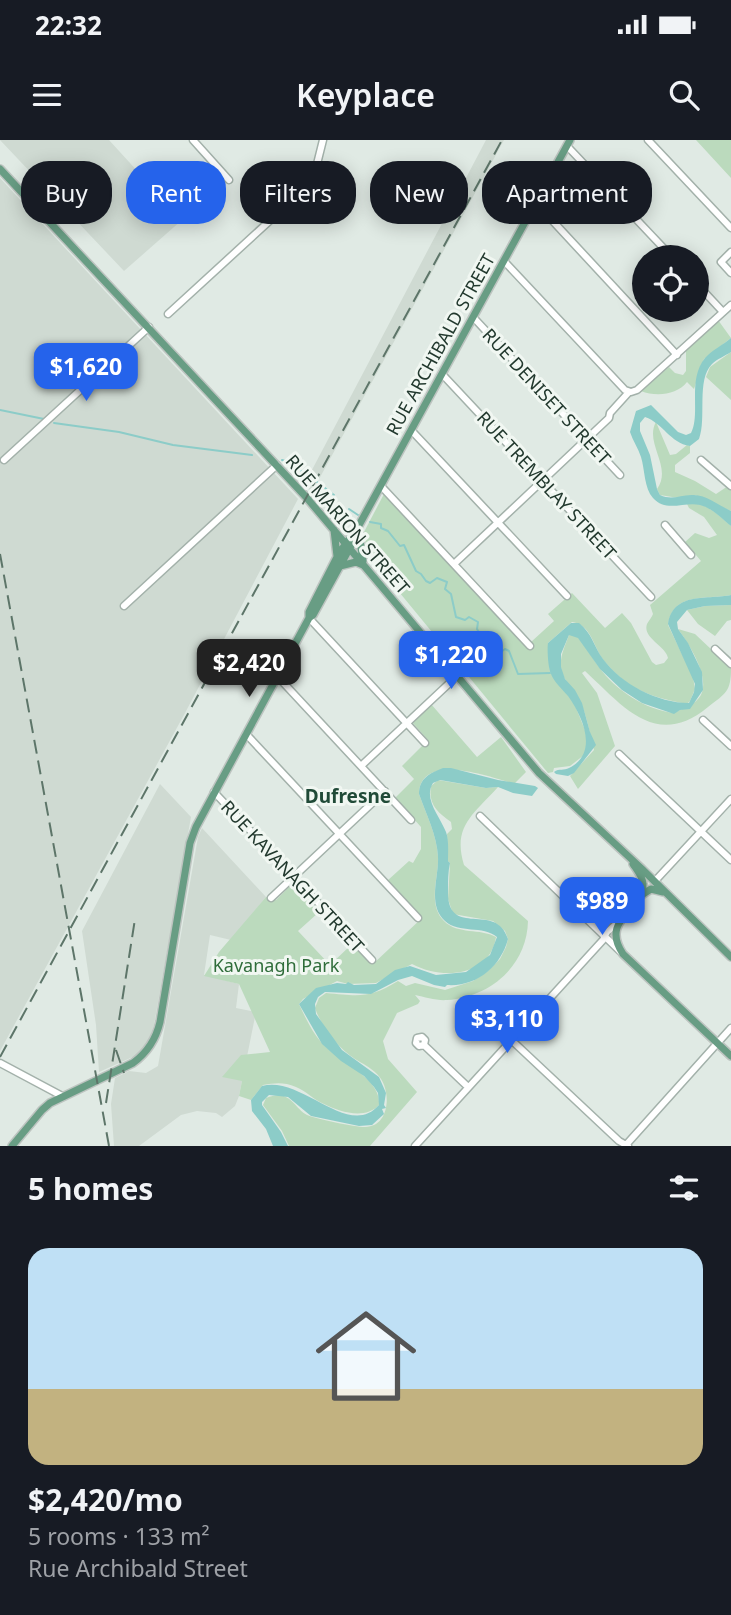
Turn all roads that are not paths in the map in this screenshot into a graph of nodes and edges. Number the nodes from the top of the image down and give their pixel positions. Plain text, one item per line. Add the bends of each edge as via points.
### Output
1 (193, 140) edge
2 (323, 140) edge
3 (648, 140) edge
4 (569, 143) edge
5 (559, 161) edge
6 (0, 169) edge
7 (229, 180) dead end
8 (524, 224) edge
9 (555, 224) edge
10 (731, 229) edge
11 (661, 245) edge
12 (731, 252) edge
13 (504, 261) junction
14 (731, 273) edge
15 (709, 297) edge
16 (731, 305) edge
17 (723, 312) junction
18 (168, 314) dead end
19 (473, 317) junction
20 (149, 327) junction
21 (677, 355) junction
22 (442, 374) junction
23 (630, 392) junction
24 (411, 430) junction
25 (587, 439) junction
26 (4, 460) dead end
27 (701, 460) dead end
28 (277, 465) junction
29 (620, 475) dead end
30 (543, 481) junction
31 (381, 486) junction
32 (731, 486) edge
33 (498, 523) junction
34 (665, 525) dead end
35 (334, 529) junction
36 (358, 529) junction
37 (348, 546) junction
38 (691, 555) dead end
39 (338, 562) junction
40 (454, 564) junction
41 (364, 565) junction
42 (567, 596) dead end
43 (651, 597) dead end
44 (124, 606) dead end
45 (309, 618) junction
46 (530, 646) dead end
47 (715, 649) dead end
48 (731, 664) edge
49 (457, 676) junction
50 (278, 677) junction
51 (703, 720) dead end
52 (407, 723) junction
53 (246, 734) junction
54 (425, 743) dead end
55 (731, 746) edge
56 (619, 754) dead end
57 (361, 766) junction
58 (385, 791) junction
59 (214, 792) junction
60 (731, 799) edge
61 (480, 816) dead end
62 (411, 820) dead end
63 (701, 831) junction
64 (339, 834) junction
65 (631, 860) junction
66 (731, 860) edge
67 (293, 876) junction
68 (655, 881) junction
69 (667, 894) junction
70 (640, 896) junction
71 (271, 898) dead end
72 (418, 918) dead end
73 (622, 919) junction
74 (605, 936) junction
75 (623, 954) junction
76 (731, 957) edge
77 (372, 960) dead end
78 (475, 1006) dead end
79 (731, 1028) edge
80 (510, 1040) junction
81 (717, 1043) junction
82 (424, 1045) dead end
83 (731, 1056) edge
84 (0, 1063) edge
85 (468, 1087) junction
86 (62, 1096) junction
87 (12, 1146) edge
88 (415, 1146) edge
89 (626, 1146) edge

1 - 7 street
2 - 18 street via 317,164 299,194
3 - 10 street
4 - 5 main road, RUE ARCHIBALD STREET
4 - 11 street
6 - 20 main road, RUE MARION STREET
8 - 13 main road, RUE ARCHIBALD STREET
9 - 21 street
12 - 14 street via 721,262
13 - 19 main road, RUE ARCHIBALD STREET
13 - 23 street
15 - 17 street
16 - 17 street
17 - 21 street
19 - 22 main road, RUE ARCHIBALD STREET
19 - 25 street, RUE DENISET STREET
20 - 26 street
20 - 28 main road, RUE MARION STREET
21 - 23 street
22 - 24 main road, RUE ARCHIBALD STREET
22 - 30 street, RUE TREMBLAY STREET
23 - 25 street
24 - 31 main road, RUE ARCHIBALD STREET
24 - 33 street
25 - 29 street, RUE DENISET STREET
25 - 30 street
27 - 32 street
28 - 35 main road, RUE MARION STREET
28 - 44 street
30 - 33 street
30 - 43 street, RUE TREMBLAY STREET
31 - 36 main road, RUE ARCHIBALD STREET
31 - 40 street
33 - 40 street
33 - 42 street
34 - 38 street
35 - 36 main road
35 - 37 main road, RUE MARION STREET
35 - 39 main road
36 - 37 main road, RUE ARCHIBALD STREET
36 - 41 main road
37 - 39 main road, RUE ARCHIBALD STREET
37 - 41 main road, RUE MARION STREET
39 - 41 main road
39 - 45 main road, RUE ARCHIBALD STREET
40 - 46 street
41 - 49 main road, RUE MARION STREET
45 - 50 main road, RUE ARCHIBALD STREET
45 - 52 street
47 - 48 street
49 - 52 street
49 - 65 main road, RUE MARION STREET via 562,797
50 - 53 main road, RUE ARCHIBALD STREET
50 - 57 street
51 - 55 street
52 - 54 street
52 - 57 street
53 - 59 main road, RUE ARCHIBALD STREET
53 - 64 street
56 - 63 street
57 - 58 street
58 - 62 street
58 - 64 street
59 - 67 street, RUE KAVANAGH STREET
59 - 86 main road, RUE ARCHIBALD STREET via 190,843 156,1036 133,1063
60 - 63 street
61 - 74 street
63 - 66 street
63 - 68 street
64 - 67 street
64 - 72 street
65 - 68 main road, RUE MARION STREET
65 - 70 main road via 643,884
67 - 71 street
67 - 77 street, RUE KAVANAGH STREET
68 - 69 main road, RUE MARION STREET
69 - 70 main road via 651,889
69 - 76 main road, RUE MARION STREET
70 - 73 main road
73 - 74 street
73 - 75 main road via 616,939
74 - 75 street
74 - 80 street
75 - 81 main road
78 - 80 street
79 - 81 street
80 - 85 street
80 - 89 street
81 - 83 main road
81 - 89 street
82 - 85 street
84 - 86 street
85 - 88 street
86 - 87 main road, RUE ARCHIBALD STREET via 41,1110

